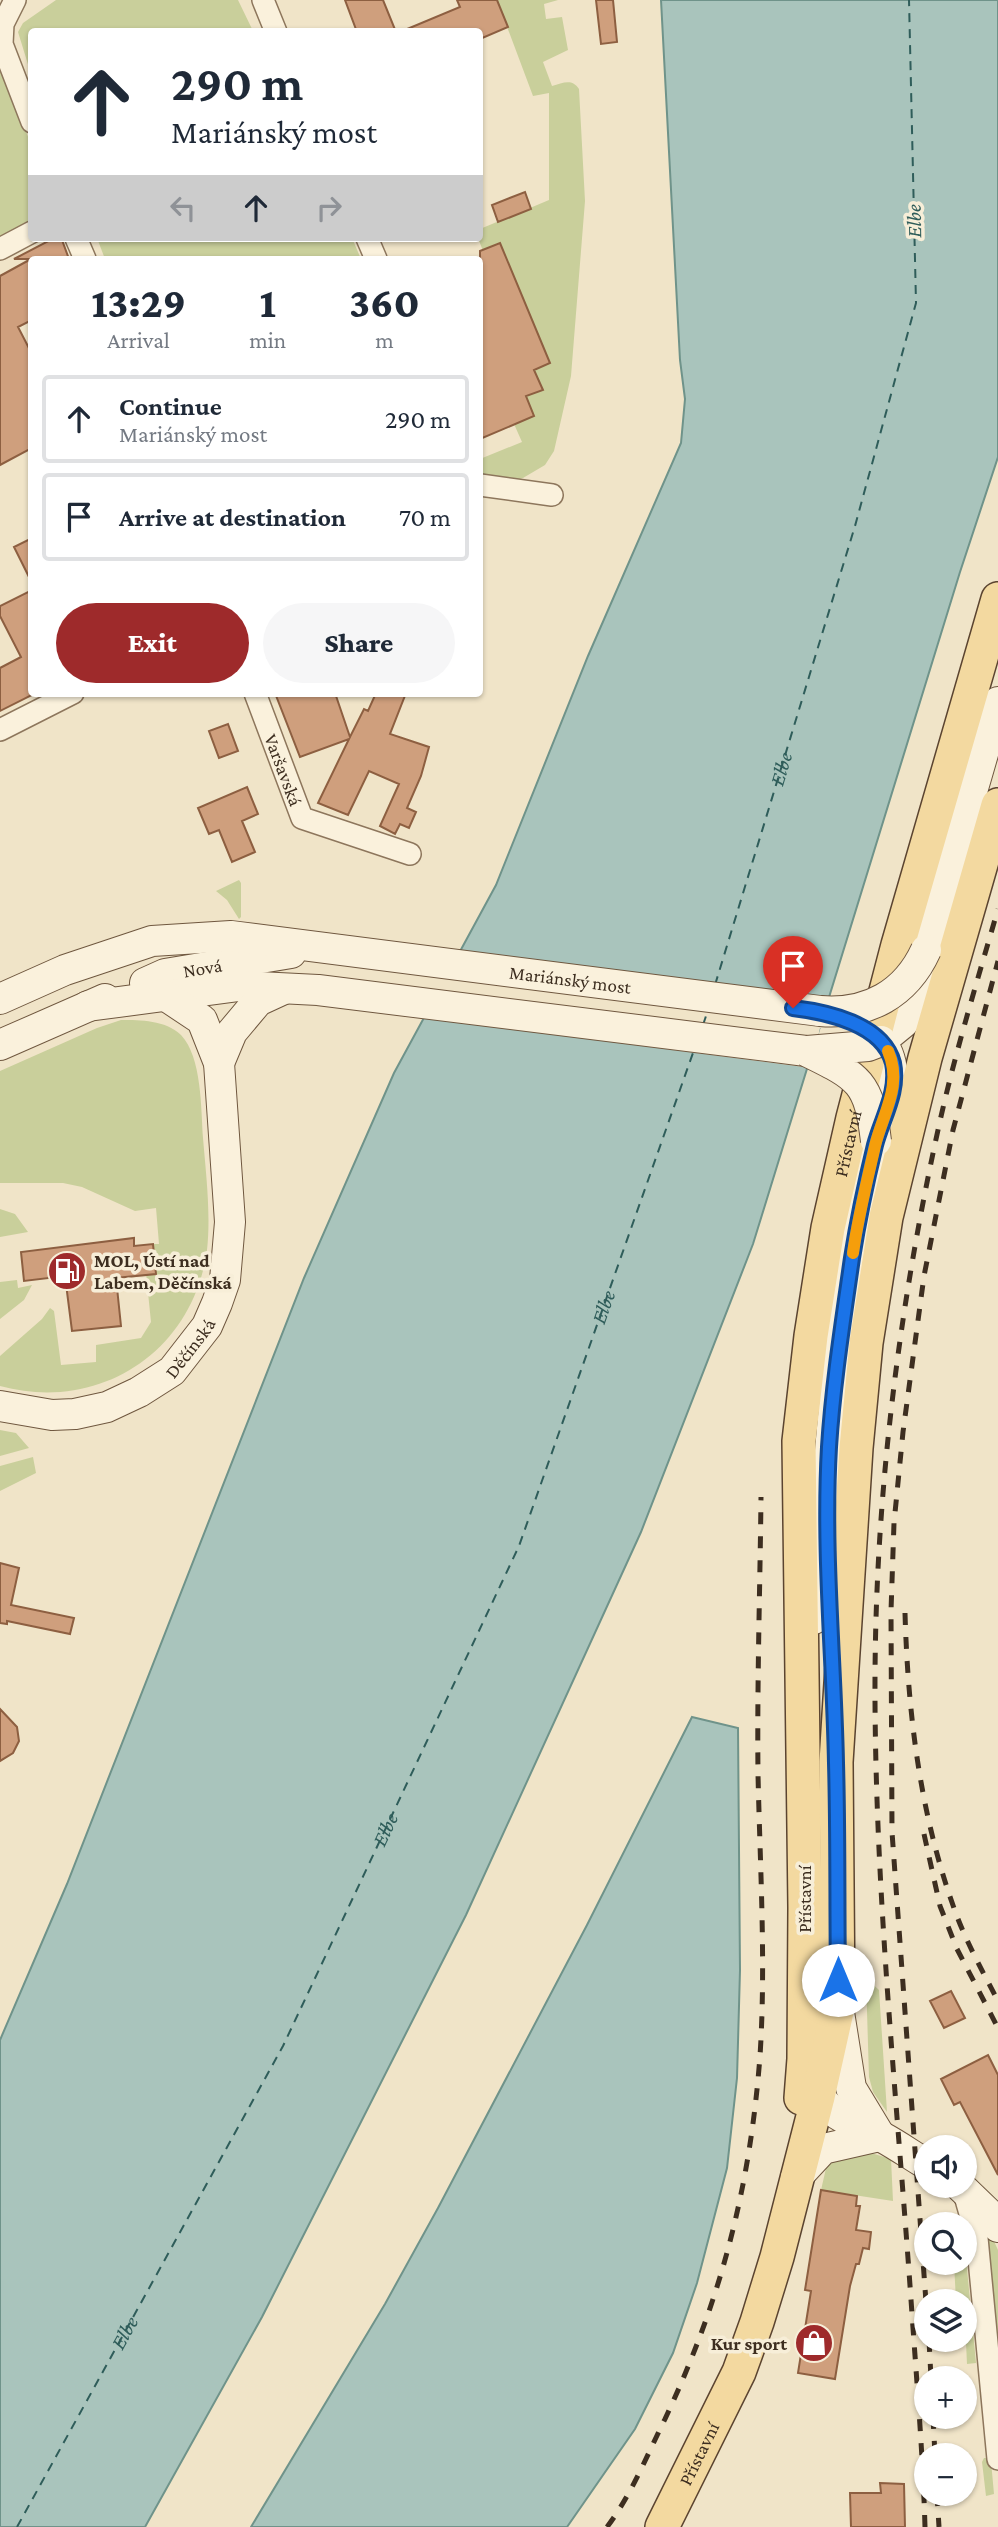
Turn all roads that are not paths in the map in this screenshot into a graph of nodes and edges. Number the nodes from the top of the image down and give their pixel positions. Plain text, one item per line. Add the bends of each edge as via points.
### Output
1 (15, 0) edge
2 (263, 0) edge
3 (274, 28) edge
4 (1, 44) edge
5 (28, 112) edge
6 (28, 234) edge
7 (0, 249) edge
8 (483, 485) edge
9 (552, 495) dead end
10 (998, 599) edge
11 (65, 697) edge
12 (257, 697) edge
13 (998, 702) edge
14 (0, 730) edge
15 (983, 807) edge
16 (410, 854) dead end
17 (323, 948) junction
18 (926, 950) junction
19 (284, 989) junction
20 (163, 994) junction
21 (0, 999) edge
22 (88, 1006) junction
23 (820, 1011) junction
24 (881, 1041) junction
25 (0, 1045) edge
26 (806, 1051) junction
27 (219, 1063) junction
28 (876, 1142) junction
29 (0, 1406) edge
30 (829, 1447) junction
31 (803, 1703) junction
32 (836, 1762) junction
33 (838, 2007) junction
34 (804, 2059) junction
35 (818, 2097) junction
36 (880, 2136) junction
37 (914, 2157) edge
38 (796, 2178) junction
39 (965, 2198) edge
40 (973, 2198) edge
41 (998, 2227) edge
42 (998, 2459) edge
43 (662, 2527) edge

1 - 4 street via 3,24
2 - 3 street
4 - 5 street
6 - 7 street
8 - 9 street
10 - 31 main road, Přístavní via 898,945 828,1228 799,1441
11 - 14 street
12 - 16 street, Varšavská via 302,818
13 - 15 street, Přístavní
15 - 18 street, Přístavní
15 - 32 main road, Přístavní via 886,1217 866,1343
17 - 21 street via 231,936 152,941 65,970
17 - 22 street, Nová via 165,974
17 - 23 street, Mariánský most
18 - 23 street, Mariánský most, bridge via 913,975 881,1002 852,1011
18 - 24 street, bridge via 916,1003 903,1023
19 - 20 street, Nová via 239,986
19 - 26 street, Nová
19 - 27 street, Děčínská via 258,1001 232,1032
20 - 22 street, Nová
20 - 27 street, Děčínská via 202,1020
22 - 25 street, Nová
23 - 24 street, Mariánský most, bridge via 853,1023
24 - 26 street, bridge
24 - 28 street via 894,1075 889,1108
26 - 28 street, bridge via 833,1064 863,1088
27 - 29 street, Děčínská via 229,1252 225,1280 207,1326 172,1371 107,1407 52,1415
28 - 30 street, Přístavní via 855,1239
30 - 31 street, Přístavní
30 - 32 street, Přístavní via 828,1604
31 - 34 main road, Přístavní
32 - 33 main road, Přístavní
33 - 35 main road, Přístavní
33 - 36 street via 851,2088
34 - 35 street
34 - 38 main road, Přístavní
35 - 36 street via 834,2114
35 - 38 main road, Přístavní
36 - 37 street
36 - 38 street via 823,2149
38 - 43 main road, Přístavní via 777,2257 739,2372
39 - 42 street via 977,2238
40 - 41 street

